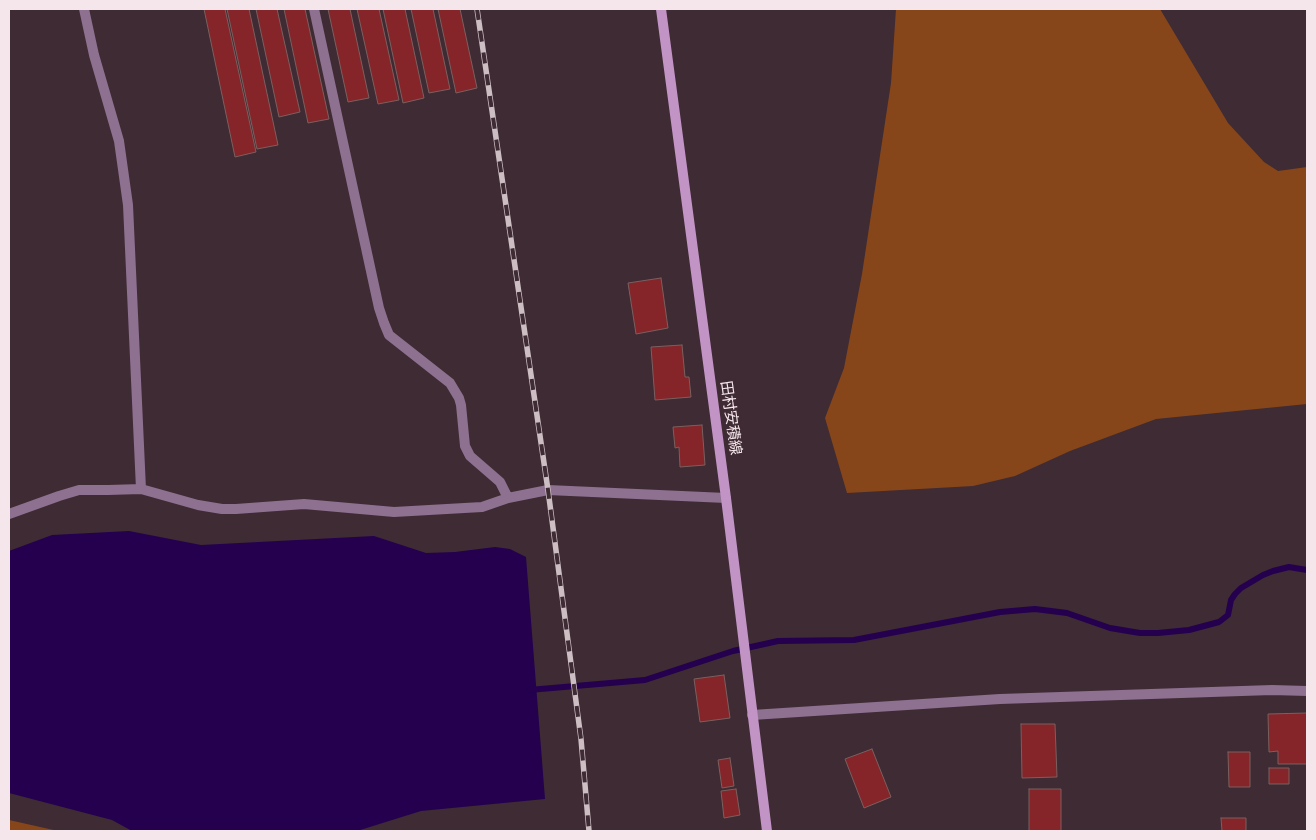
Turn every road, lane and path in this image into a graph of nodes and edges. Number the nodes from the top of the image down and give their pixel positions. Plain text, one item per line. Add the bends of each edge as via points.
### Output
1 (84, 9) edge
2 (314, 9) edge
3 (661, 9) edge
4 (141, 489) junction
5 (508, 498) junction
6 (726, 498) junction
7 (9, 514) edge
8 (1307, 691) edge
9 (752, 714) junction
10 (767, 831) edge

1 - 4 street via 119,141 128,205
2 - 5 street via 384,323 389,335 450,383 461,405 470,456 500,482
3 - 6 main road, 田村安積線
4 - 5 street via 198,505 229,509 304,504 394,512 482,507
4 - 7 street via 79,490
5 - 6 street via 548,490
6 - 9 main road, 田村安積線
8 - 9 street via 1000,699
9 - 10 main road, 田村安積線

